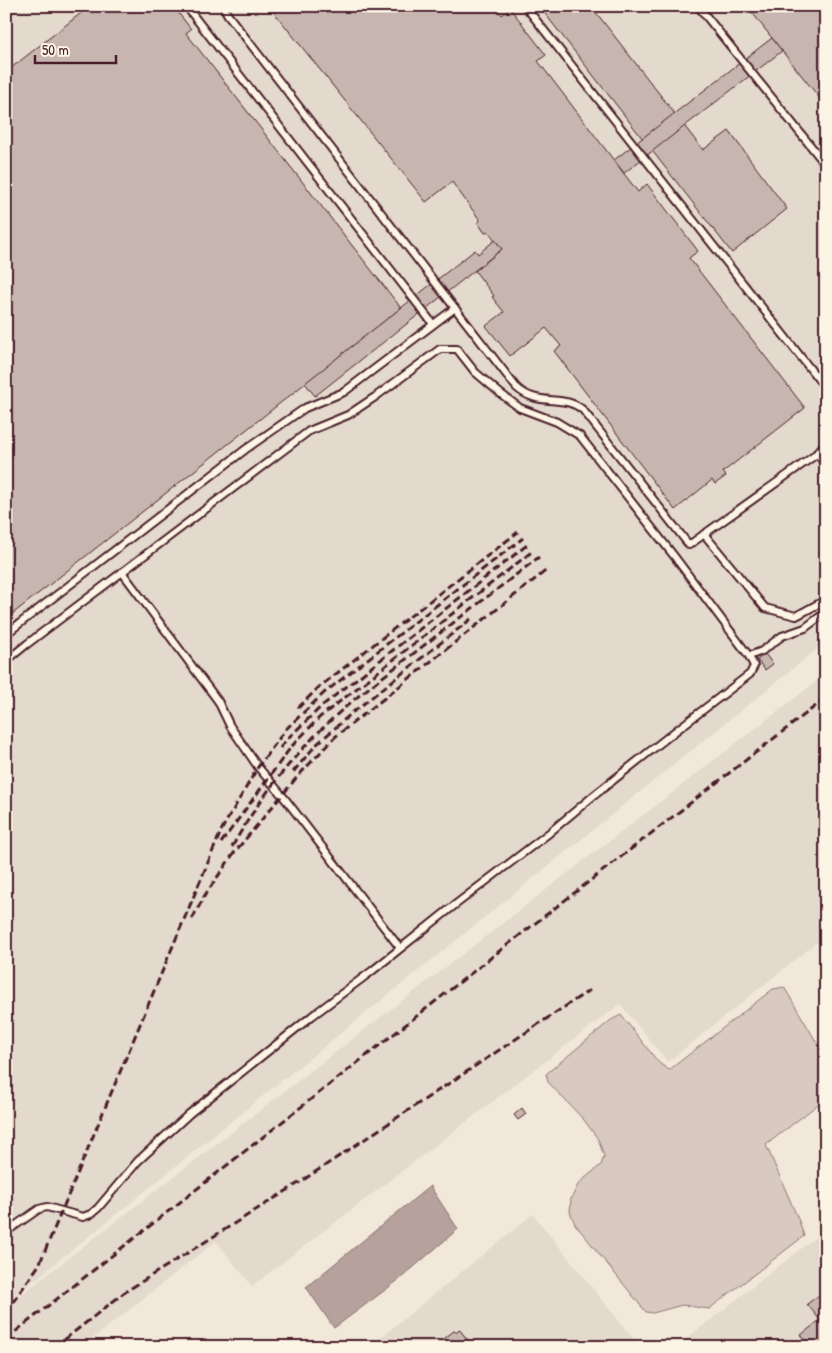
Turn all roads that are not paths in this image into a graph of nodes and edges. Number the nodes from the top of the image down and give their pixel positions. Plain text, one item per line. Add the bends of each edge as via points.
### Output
1 (186, 6) edge
2 (223, 6) edge
3 (525, 6) edge
4 (698, 6) edge
5 (826, 165) edge
6 (455, 308) junction
7 (433, 324) junction
8 (826, 390) edge
9 (826, 443) edge
10 (816, 454) junction
11 (826, 466) edge
12 (704, 534) junction
13 (122, 572) junction
14 (826, 598) edge
15 (826, 612) edge
16 (6, 634) edge
17 (749, 656) junction
18 (6, 661) edge
19 (400, 948) junction
20 (6, 1232) edge

1 - 7 lane
2 - 6 lane
3 - 8 lane
4 - 5 lane
6 - 7 lane
6 - 12 lane via 523,394 572,403 583,410 689,545
7 - 16 lane via 344,392 305,408 246,449
9 - 10 lane
10 - 11 lane
10 - 12 lane
12 - 14 lane via 765,608 796,616
13 - 17 lane via 309,431 348,414 440,349 457,349 475,372 520,408 557,422 580,436
13 - 18 lane
13 - 19 lane via 218,701 230,726 258,767
15 - 17 lane via 805,628 782,636
17 - 19 lane via 754,666 750,674
19 - 20 lane via 189,1114 138,1161 90,1214 83,1217 47,1207

